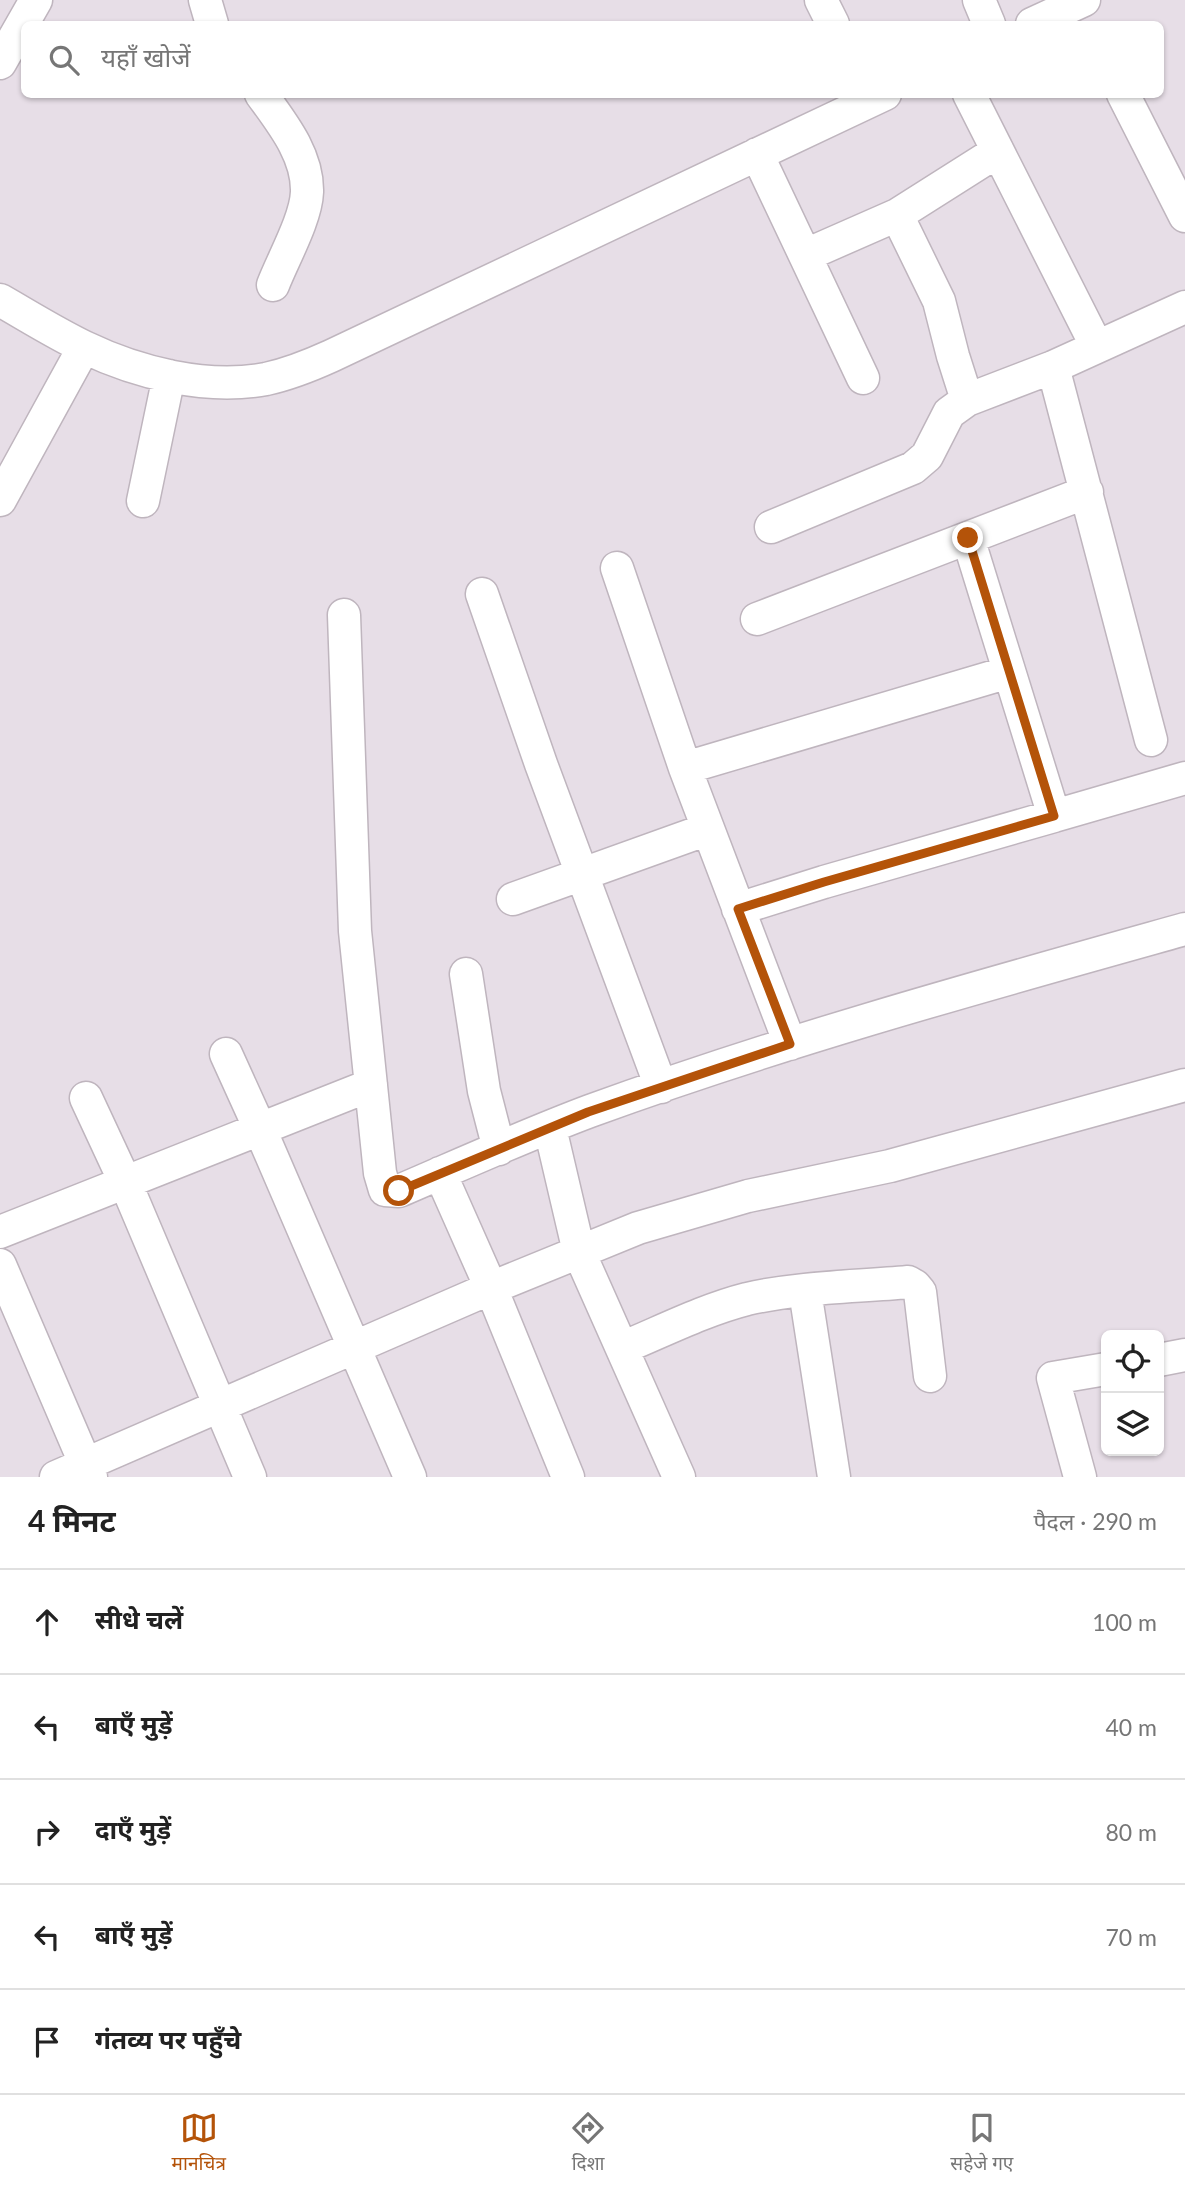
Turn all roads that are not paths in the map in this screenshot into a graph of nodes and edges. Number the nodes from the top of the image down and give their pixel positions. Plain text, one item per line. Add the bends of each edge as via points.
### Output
1 (36, 0) edge
2 (205, 0) edge
3 (821, 0) edge
4 (979, 0) edge
5 (1082, 9) edge
6 (24, 21) edge
7 (211, 21) edge
8 (832, 21) edge
9 (988, 21) edge
10 (1042, 21) edge
11 (21, 26) edge
12 (0, 63) edge
13 (264, 98) edge
14 (872, 98) edge
15 (971, 98) edge
16 (1125, 98) edge
17 (998, 151) junction
18 (757, 154) junction
19 (897, 215) junction
20 (1185, 216) edge
21 (806, 255) junction
22 (272, 285) dead end
23 (0, 300) edge
24 (1185, 307) edge
25 (1097, 346) junction
26 (84, 347) junction
27 (1053, 367) junction
28 (169, 376) junction
29 (863, 378) dead end
30 (967, 400) junction
31 (1087, 492) junction
32 (0, 500) edge
33 (143, 501) dead end
34 (771, 527) dead end
35 (968, 538) junction
36 (617, 568) dead end
37 (482, 594) dead end
38 (344, 615) dead end
39 (757, 619) dead end
40 (1009, 672) junction
41 (1151, 740) dead end
42 (685, 768) junction
43 (1185, 778) edge
44 (1054, 816) junction
45 (708, 829) junction
46 (582, 873) junction
47 (513, 899) dead end
48 (738, 909) junction
49 (1185, 929) edge
50 (466, 974) dead end
51 (790, 1044) junction
52 (226, 1054) dead end
53 (371, 1085) junction
54 (1185, 1085) edge
55 (661, 1087) junction
56 (86, 1098) dead end
57 (550, 1128) junction
58 (260, 1129) junction
59 (499, 1149) junction
60 (440, 1173) junction
61 (126, 1184) junction
62 (0, 1233) edge
63 (579, 1252) junction
64 (0, 1265) edge
65 (491, 1288) junction
66 (805, 1291) junction
67 (355, 1347) junction
68 (622, 1348) junction
69 (1185, 1355) edge
70 (1164, 1359) edge
71 (1101, 1370) edge
72 (930, 1377) dead end
73 (219, 1406) junction
74 (88, 1471) edge
75 (56, 1477) edge
76 (250, 1477) edge
77 (410, 1477) edge
78 (568, 1477) edge
79 (679, 1477) edge
80 (834, 1477) edge
81 (1080, 1477) edge

1 - 6 street
2 - 7 street
3 - 8 street
4 - 9 street
5 - 10 street
11 - 12 street
13 - 22 street via 295,145 306,175 307,194
14 - 18 street
15 - 17 street
16 - 20 street
17 - 19 street
17 - 25 street
18 - 21 street
18 - 28 street via 296,371 216,382
19 - 21 street
19 - 30 street via 939,300
21 - 29 street
23 - 26 street
24 - 25 street
25 - 27 street
26 - 28 street
26 - 32 street
27 - 30 street
27 - 31 street
28 - 33 street
30 - 34 street via 949,413 927,456 914,468
31 - 35 street
31 - 41 street
35 - 39 street
35 - 40 street
36 - 42 street
37 - 46 street
38 - 53 street via 355,931
40 - 42 street
40 - 44 street
42 - 45 street
43 - 44 street
44 - 48 street
45 - 46 street
45 - 48 street
46 - 47 street
46 - 55 street
48 - 51 street
49 - 51 street
50 - 59 street via 484,1091
51 - 55 street
52 - 58 street
53 - 58 street
53 - 60 street via 385,1190 399,1191
54 - 63 street via 890,1166 748,1196 638,1228
55 - 57 street
56 - 61 street
57 - 59 street
57 - 63 street
58 - 61 street
58 - 67 street
59 - 60 street
60 - 65 street
61 - 62 street
61 - 73 street
63 - 65 street
63 - 68 street
64 - 74 street
65 - 67 street
65 - 78 street
66 - 68 street via 747,1300
66 - 72 street via 908,1282 915,1286 922,1302
66 - 80 street
67 - 73 street
67 - 77 street
68 - 79 street
69 - 70 street
71 - 81 street via 1053,1378
73 - 74 street
73 - 76 street
74 - 75 street

